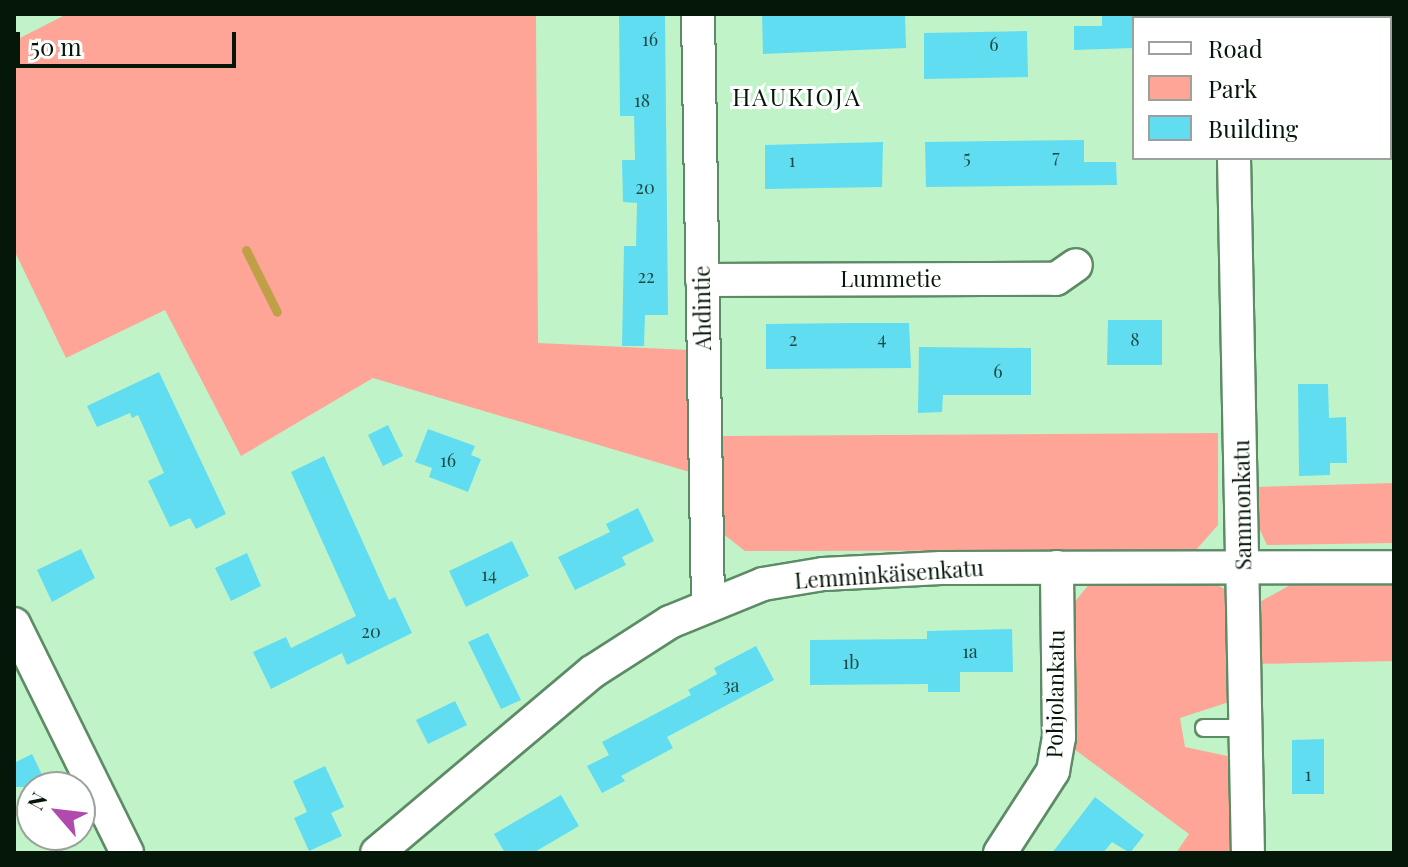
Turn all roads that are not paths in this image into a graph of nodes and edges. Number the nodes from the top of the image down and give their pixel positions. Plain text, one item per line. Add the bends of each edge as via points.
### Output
1 (698, 14) edge
2 (1234, 160) edge
3 (1076, 265) dead end
4 (702, 280) junction
5 (1244, 565) junction
6 (1057, 567) junction
7 (1394, 567) edge
8 (708, 603) junction
9 (14, 624) edge
10 (1204, 728) dead end
11 (1245, 728) junction
12 (127, 853) edge
13 (377, 853) edge
14 (1000, 853) edge
15 (1248, 853) edge

1 - 4 street, Ahdintie
2 - 5 street, Sammonkatu
3 - 4 street, Lummetie via 1056,279
4 - 8 street, Ahdintie
5 - 6 street, Lemminkäisenkatu
5 - 7 street, Lemminkäisenkatu
5 - 11 street, Sammonkatu
6 - 8 street, Lemminkäisenkatu via 823,574 763,584
6 - 14 street, Pohjolankatu via 1059,738 1053,771
8 - 13 street, Lemminkäisenkatu via 592,672
9 - 12 street
10 - 11 lane
11 - 15 street, Sammonkatu

